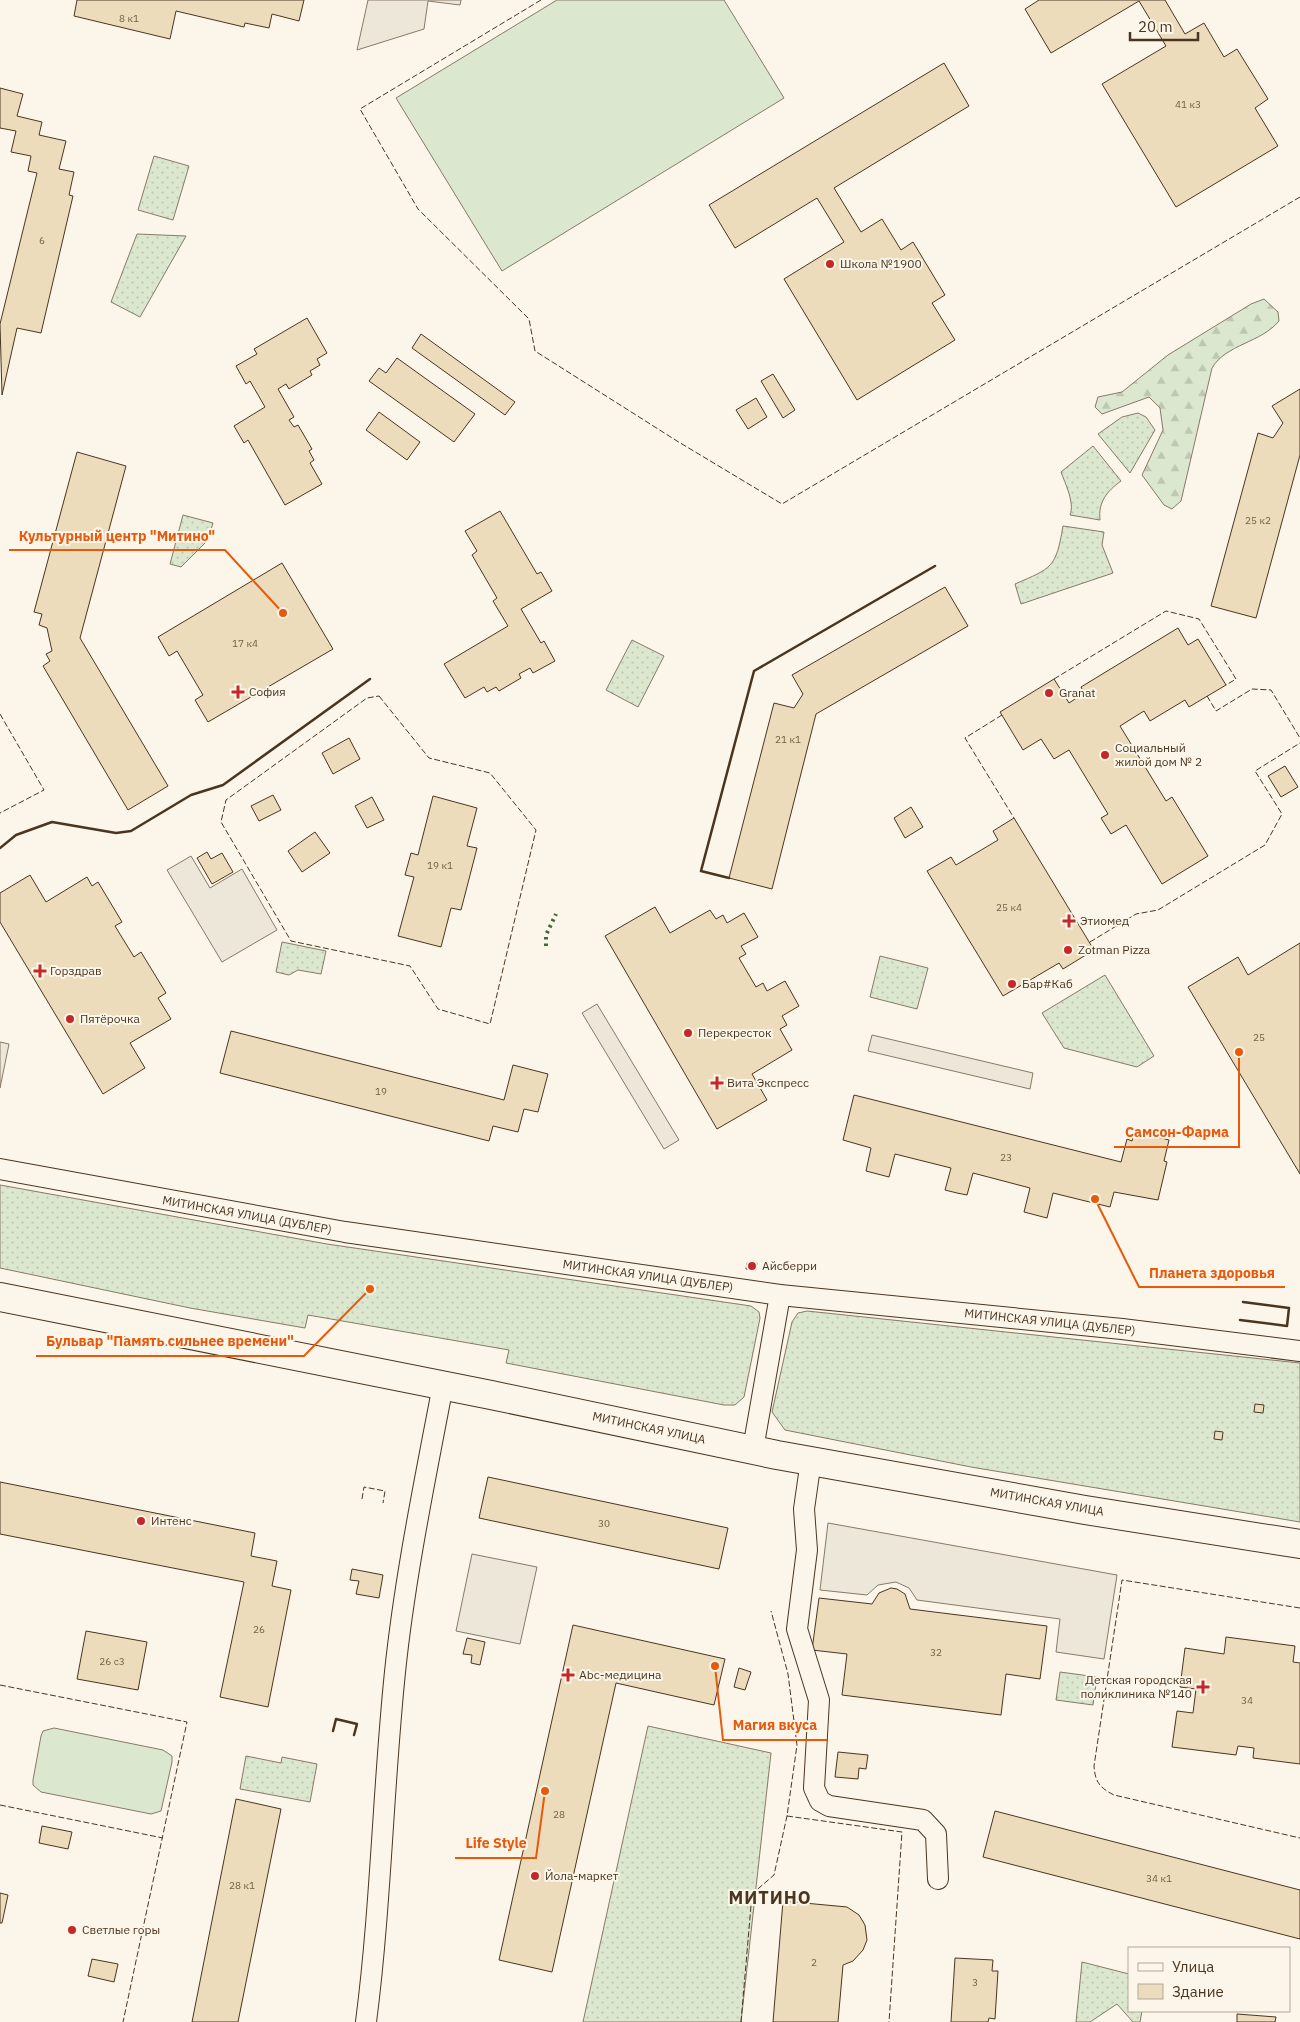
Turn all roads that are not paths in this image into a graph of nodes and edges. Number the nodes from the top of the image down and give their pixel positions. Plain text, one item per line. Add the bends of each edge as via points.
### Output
1 (0, 1169) edge
2 (780, 1295) junction
3 (0, 1297) edge
4 (1300, 1352) edge
5 (443, 1385) junction
6 (753, 1449) junction
7 (811, 1460) junction
8 (1300, 1544) edge
9 (938, 1879) dead end
10 (366, 2022) edge

1 - 2 street, МИТИНСКАЯ УЛИЦА (ДУБЛЕР) via 345,1232
2 - 4 street, МИТИНСКАЯ УЛИЦА (ДУБЛЕР) via 1122,1329
2 - 6 street
3 - 5 main road, МИТИНСКАЯ УЛИЦА
5 - 6 main road, МИТИНСКАЯ УЛИЦА
5 - 10 street via 408,1574 395,1669
6 - 7 main road, МИТИНСКАЯ УЛИЦА
7 - 8 main road, МИТИНСКАЯ УЛИЦА via 1085,1510
7 - 9 street via 804,1510 807,1550 797,1629 819,1700 814,1788 820,1801 829,1806 923,1820 936,1834

